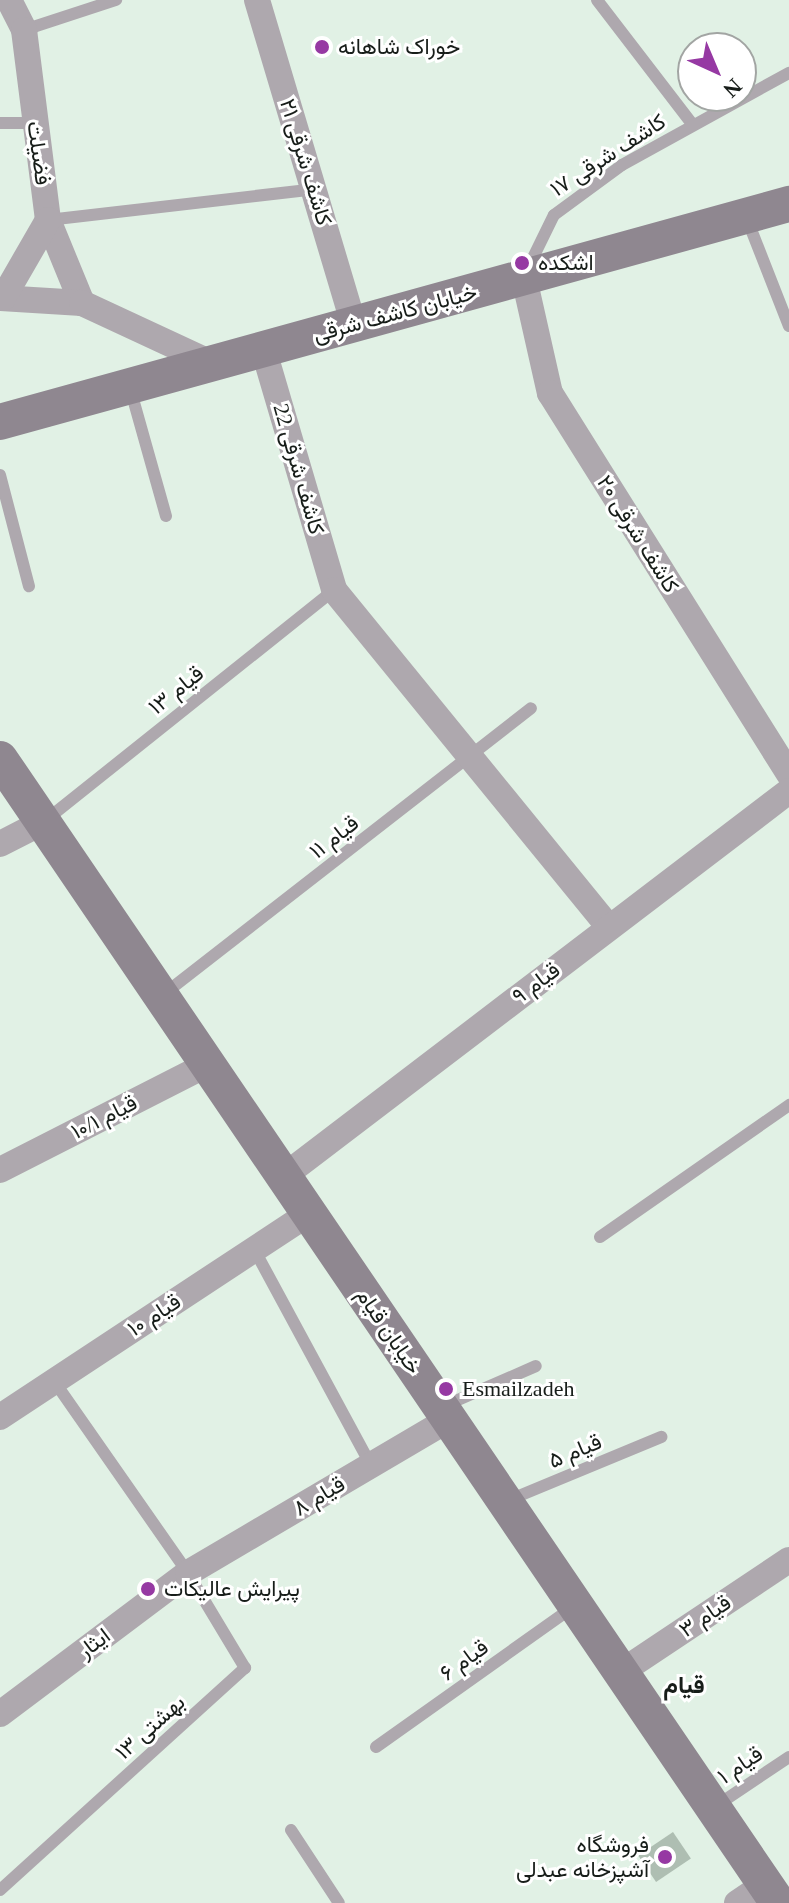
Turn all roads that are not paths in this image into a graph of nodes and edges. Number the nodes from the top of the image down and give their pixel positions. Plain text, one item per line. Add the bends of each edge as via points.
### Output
1 (9, 0) edge
2 (116, 0) edge
3 (257, 0) edge
4 (597, 0) edge
5 (24, 30) junction
6 (789, 73) edge
7 (0, 123) edge
8 (34, 123) junction
9 (692, 124) junction
10 (314, 189) junction
11 (789, 204) edge
12 (746, 216) junction
13 (48, 220) junction
14 (524, 278) junction
15 (1, 298) edge
16 (82, 303) junction
17 (354, 325) junction
18 (789, 326) edge
19 (263, 348) junction
20 (209, 362) junction
21 (129, 385) junction
22 (0, 422) edge
23 (0, 475) edge
24 (166, 516) dead end
25 (29, 586) dead end
26 (334, 590) junction
27 (531, 708) dead end
28 (470, 757) junction
29 (0, 759) edge
30 (786, 795) edge
31 (43, 822) junction
32 (0, 844) edge
33 (609, 927) junction
34 (161, 996) junction
35 (208, 1064) junction
36 (789, 1105) edge
37 (0, 1170) edge
38 (284, 1176) junction
39 (309, 1213) junction
40 (600, 1237) dead end
41 (254, 1249) junction
42 (536, 1366) dead end
43 (54, 1381) junction
44 (445, 1413) junction
45 (0, 1417) edge
46 (661, 1437) dead end
47 (371, 1465) junction
48 (506, 1502) junction
49 (789, 1560) edge
50 (188, 1573) junction
51 (575, 1605) junction
52 (621, 1672) junction
53 (0, 1714) edge
54 (376, 1747) dead end
55 (789, 1757) edge
56 (713, 1808) junction
57 (291, 1830) dead end
58 (0, 1890) edge
59 (760, 1897) edge
60 (339, 1903) edge

1 - 5 street, فضیلت
2 - 5 lane
3 - 10 street, کاشف شرقی ۲۱
4 - 9 lane
5 - 8 street, فضیلت
6 - 9 lane, کاشف شرقی ۱۷
7 - 8 lane
8 - 13 street, فضیلت
9 - 14 lane, کاشف شرقی ۱۷ via 554,215
10 - 13 lane
10 - 17 street, کاشف شرقی ۲۱
11 - 12 main road, خیابان کاشف شرقی
12 - 14 main road, خیابان کاشف شرقی
12 - 18 lane
13 - 15 street
13 - 16 street, فضیلت
14 - 17 main road, خیابان کاشف شرقی
14 - 30 street, کاشف شرقی ۲۰ via 550,393
15 - 16 street
16 - 20 street
17 - 19 main road, خیابان کاشف شرقی
19 - 20 main road, خیابان کاشف شرقی
19 - 26 street, کاشف شرقی 22
20 - 21 main road, خیابان کاشف شرقی
21 - 22 main road, خیابان کاشف شرقی
21 - 24 lane
23 - 25 lane
26 - 28 street
26 - 31 lane, قیام ۱۳
27 - 28 lane, قیام ۱۱
28 - 33 street
28 - 34 lane, قیام ۱۱
29 - 31 main road, خیابان قیام
30 - 33 street, قیام ۹
31 - 32 street
31 - 34 main road, خیابان قیام
33 - 38 street, قیام ۹
34 - 35 main road, خیابان قیام
35 - 37 street, قیام ۱۰/۱
35 - 38 main road, خیابان قیام
36 - 40 lane
38 - 39 main road, خیابان قیام
39 - 41 street, قیام ۱۰
39 - 44 main road, خیابان قیام
41 - 43 street, قیام ۱۰
41 - 47 lane
42 - 44 lane
43 - 45 street, قیام ۱۰
43 - 50 lane
44 - 47 street, قیام ۸
44 - 48 main road, خیابان قیام
46 - 48 lane, قیام ۵
47 - 50 street, قیام ۸
48 - 51 main road, خیابان قیام
49 - 52 street, قیام ۳
50 - 53 street, ایثار
50 - 58 lane, بهشتی ۱۳ via 245,1668
51 - 52 main road, خیابان قیام
51 - 54 lane, قیام ۶
52 - 56 main road, خیابان قیام
55 - 56 lane, قیام ۱
56 - 59 main road, خیابان قیام
57 - 60 lane

